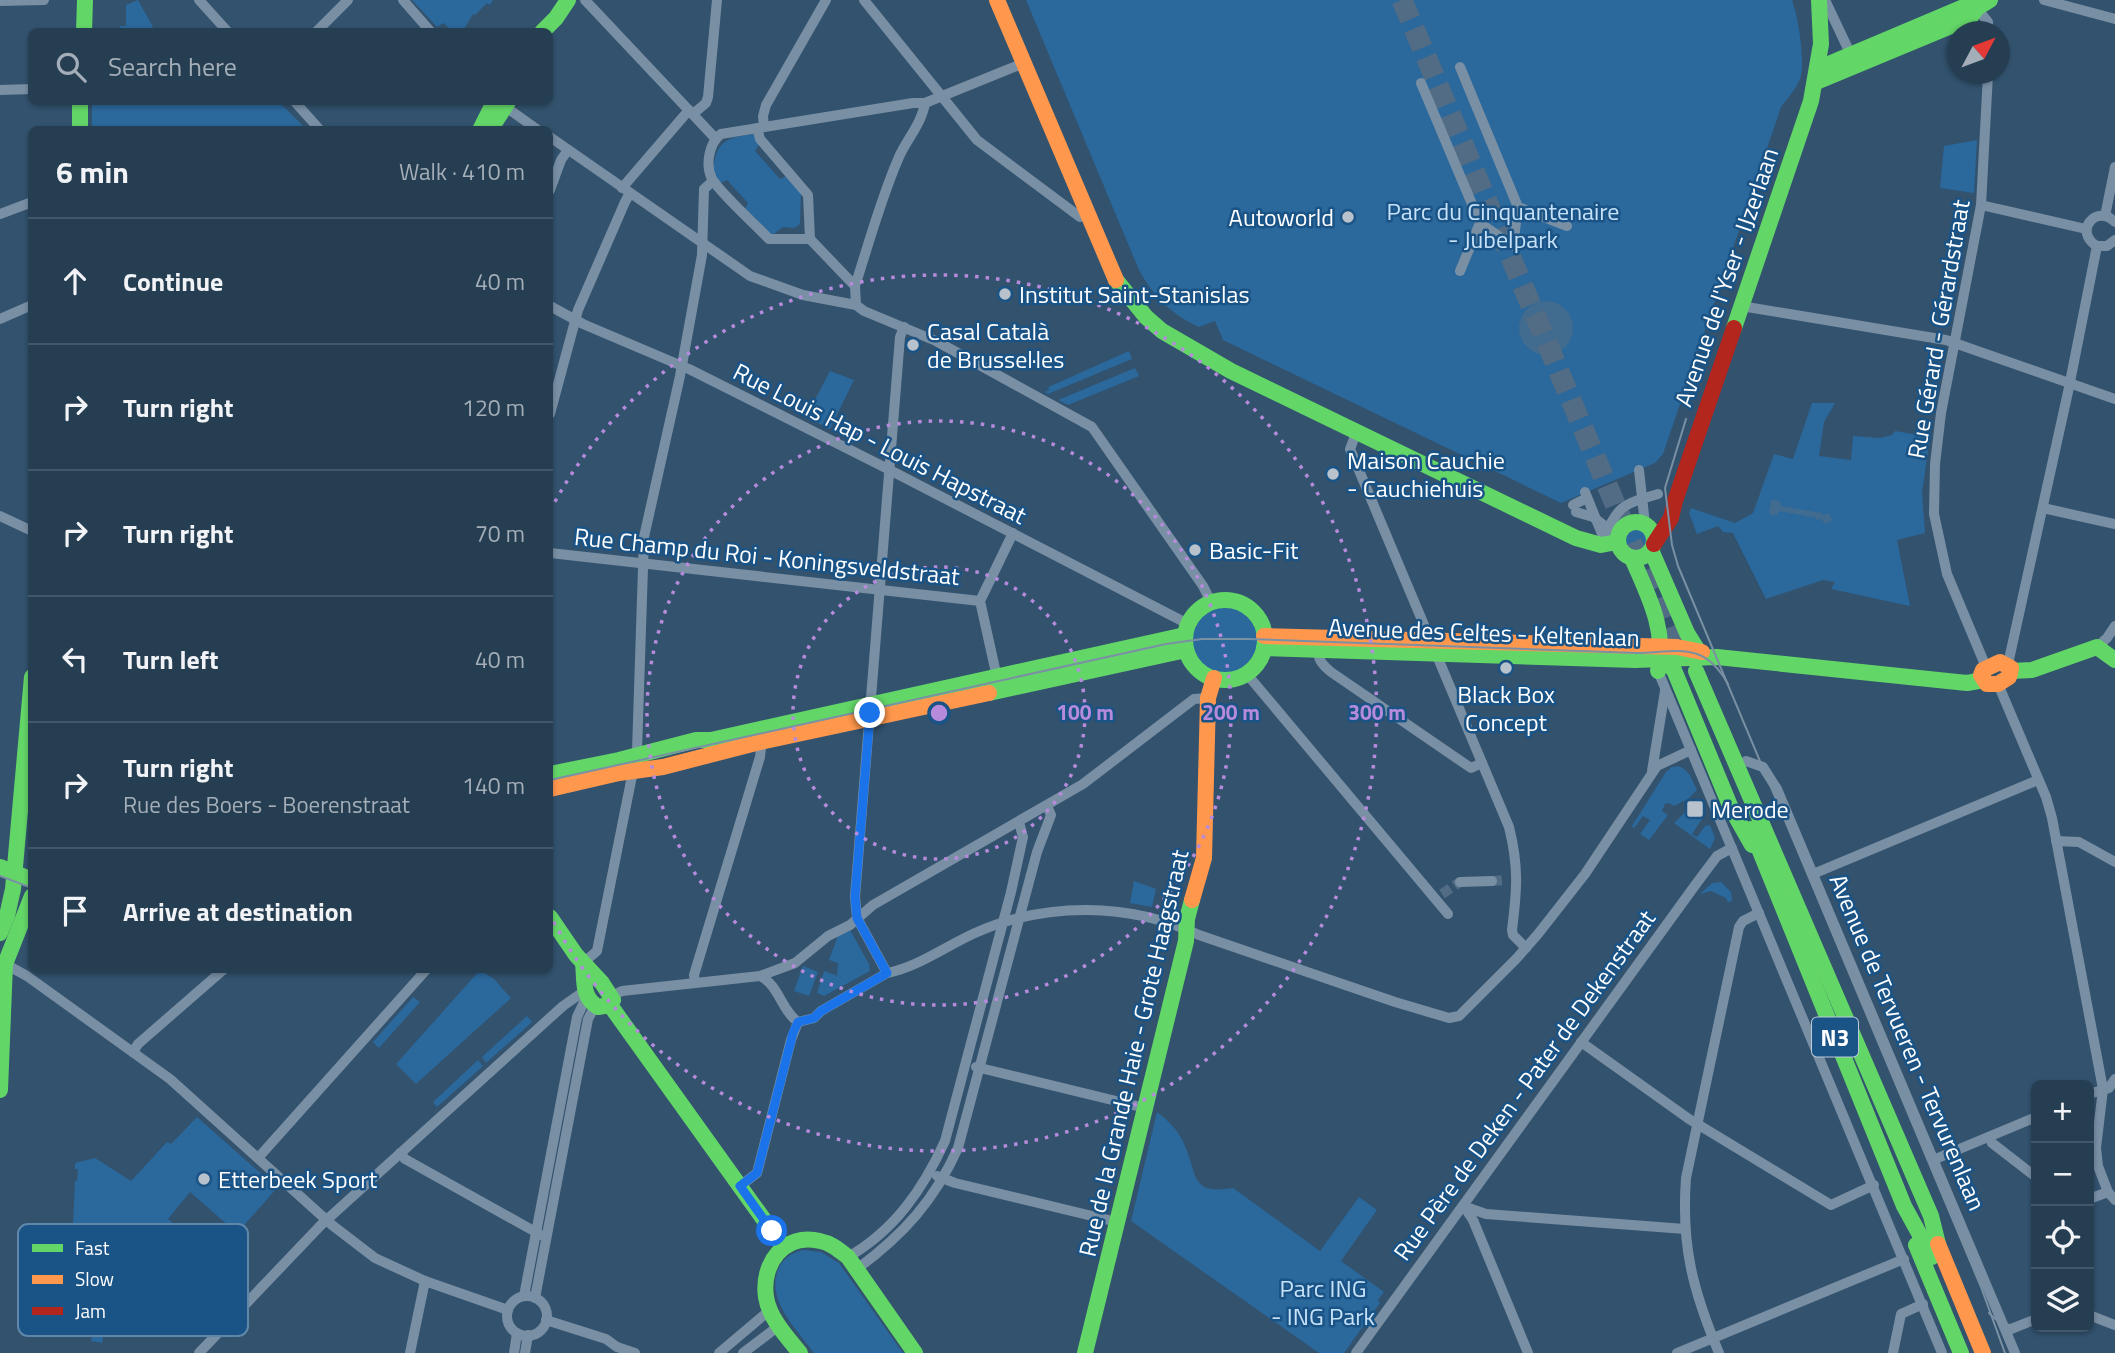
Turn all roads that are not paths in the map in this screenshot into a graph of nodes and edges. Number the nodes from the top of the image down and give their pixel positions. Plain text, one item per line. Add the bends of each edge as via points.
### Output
1 (44, 0) edge
2 (85, 0) edge
3 (348, 0) edge
4 (403, 0) edge
5 (554, 0) edge
6 (568, 0) edge
7 (585, 0) edge
8 (717, 0) edge
9 (826, 0) edge
10 (864, 0) edge
11 (997, 0) edge
12 (1821, 0) edge
13 (2045, 0) edge
14 (0, 1) edge
15 (206, 3) edge
16 (1979, 3) edge
17 (2115, 19) edge
18 (1988, 21) edge
19 (83, 28) edge
20 (225, 28) edge
21 (320, 28) edge
22 (428, 28) edge
23 (544, 28) edge
24 (546, 28) edge
25 (1851, 55) junction
26 (1024, 63) junction
27 (1460, 67) dead end
28 (1817, 75) junction
29 (1421, 83) dead end
30 (1987, 84) edge
31 (28, 89) edge
32 (0, 90) edge
33 (942, 97) junction
34 (925, 103) junction
35 (80, 105) edge
36 (298, 105) edge
37 (500, 105) edge
38 (501, 105) edge
39 (505, 105) edge
40 (691, 112) junction
41 (80, 126) edge
42 (316, 126) edge
43 (483, 126) edge
44 (492, 126) edge
45 (533, 126) edge
46 (760, 127) junction
47 (715, 138) junction
48 (553, 140) edge
49 (568, 150) junction
50 (2115, 166) edge
51 (713, 180) junction
52 (553, 182) edge
53 (626, 191) junction
54 (28, 204) edge
55 (1982, 205) junction
56 (1518, 207) junction
57 (0, 214) edge
58 (1087, 215) junction
59 (2105, 216) junction
60 (2115, 222) edge
61 (1480, 223) junction
62 (1567, 226) dead end
63 (2086, 229) junction
64 (810, 239) junction
65 (2115, 240) edge
66 (701, 243) junction
67 (2097, 246) junction
68 (1460, 271) dead end
69 (855, 286) junction
70 (856, 305) junction
71 (1741, 306) junction
72 (28, 307) edge
73 (553, 308) edge
74 (0, 319) edge
75 (575, 320) junction
76 (904, 327) junction
77 (1954, 342) junction
78 (681, 366) junction
79 (2070, 384) junction
80 (2115, 399) edge
81 (553, 403) edge
82 (1357, 431) junction
83 (890, 470) junction
84 (1639, 470) dead end
85 (1658, 494) dead end
86 (1642, 498) junction
87 (1675, 500) junction
88 (2043, 508) junction
89 (0, 516) edge
90 (1597, 520) junction
91 (2115, 524) edge
92 (1647, 526) junction
93 (28, 529) edge
94 (1013, 533) junction
95 (1614, 535) junction
96 (1584, 537) junction
97 (1653, 547) junction
98 (553, 553) edge
99 (1629, 557) junction
100 (643, 564) junction
101 (881, 591) junction
102 (980, 601) junction
103 (1211, 602) junction
104 (2115, 626) edge
105 (1186, 636) junction
106 (1264, 642) junction
107 (1318, 643) junction
108 (1433, 647) junction
109 (2097, 647) junction
110 (1661, 659) junction
111 (2115, 660) edge
112 (1703, 662) junction
113 (2010, 668) junction
114 (1247, 673) junction
115 (1990, 677) junction
116 (1214, 678) junction
117 (998, 683) junction
118 (1665, 688) junction
119 (1208, 698) junction
120 (28, 708) edge
121 (870, 711) junction
122 (758, 736) junction
123 (1692, 750) junction
124 (1746, 761) junction
125 (635, 763) junction
126 (1482, 763) junction
127 (1652, 773) junction
128 (553, 774) edge
129 (2038, 780) junction
130 (553, 788) edge
131 (1047, 806) junction
132 (1018, 822) junction
133 (2056, 841) junction
134 (1732, 848) junction
135 (2115, 862) edge
136 (1765, 868) junction
137 (7, 871) edge
138 (1813, 874) junction
139 (1518, 878) junction
140 (28, 879) edge
141 (1506, 880) tunnel mouth
142 (1788, 880) junction
143 (1492, 881) tunnel mouth
144 (1460, 882) tunnel mouth
145 (7, 890) edge
146 (28, 894) edge
147 (28, 904) edge
148 (1759, 913) junction
149 (1448, 914) dead end
150 (857, 918) junction
151 (1020, 918) junction
152 (553, 921) edge
153 (1003, 923) junction
154 (1187, 929) junction
155 (0, 933) edge
156 (1526, 948) junction
157 (2, 962) edge
158 (583, 963) junction
159 (220, 973) edge
160 (423, 973) edge
161 (887, 973) junction
162 (760, 976) junction
163 (695, 982) junction
164 (595, 993) junction
165 (798, 1022) junction
166 (1581, 1042) junction
167 (132, 1052) junction
168 (967, 1064) junction
169 (980, 1068) junction
170 (2115, 1079) edge
171 (2103, 1089) junction
172 (0, 1090) edge
173 (2094, 1092) edge
174 (1145, 1108) junction
175 (2031, 1119) edge
176 (1696, 1124) junction
177 (1989, 1137) junction
178 (400, 1153) junction
179 (258, 1158) junction
180 (1933, 1160) junction
181 (931, 1173) junction
182 (2031, 1173) edge
183 (943, 1179) junction
184 (1874, 1185) junction
185 (740, 1186) junction
186 (2111, 1196) edge
187 (1463, 1206) junction
188 (1904, 1206) junction
189 (1931, 1216) junction
190 (327, 1220) junction
191 (1117, 1222) junction
192 (1685, 1229) junction
193 (542, 1235) junction
194 (782, 1245) junction
195 (1904, 1259) junction
196 (853, 1263) junction
197 (425, 1281) junction
198 (530, 1297) junction
199 (248, 1302) edge
200 (1923, 1304) junction
201 (508, 1310) junction
202 (770, 1310) junction
203 (2094, 1317) edge
204 (546, 1320) junction
205 (2031, 1321) edge
206 (780, 1325) junction
207 (2115, 1325) edge
208 (2006, 1331) junction
209 (523, 1334) junction
210 (215, 1336) edge
211 (1713, 1338) junction
212 (199, 1353) edge
213 (410, 1353) edge
214 (514, 1353) edge
215 (525, 1353) edge
216 (635, 1353) edge
217 (719, 1353) edge
218 (743, 1353) edge
219 (800, 1353) edge
220 (915, 1353) edge
221 (1085, 1353) edge
222 (1356, 1353) edge
223 (1528, 1353) edge
224 (1677, 1353) edge
225 (1719, 1353) edge
226 (1893, 1353) edge
227 (1942, 1353) edge
228 (1961, 1353) edge
229 (1971, 1353) edge
230 (1983, 1353) edge
231 (1994, 1353) edge
232 (2015, 1353) edge

1 - 14 street
2 - 19 main road
3 - 21 street
4 - 22 street
5 - 23 main road
6 - 24 main road
7 - 40 street
8 - 40 street via 708,97
9 - 46 street via 766,105
10 - 33 street
11 - 26 main road
12 - 25 street
12 - 28 main road, Avenue de l'Yser - IJzerlaan
13 - 17 street
15 - 20 street
16 - 18 street
16 - 25 main road
16 - 28 main road via 1970,18
25 - 28 main road
26 - 33 street
26 - 58 main road
27 - 56 street
28 - 71 main road, Avenue de l'Yser - IJzerlaan
29 - 61 street
30 - 55 street, Rue Gérard - Gérardstraat
31 - 32 street
33 - 34 street
33 - 58 street via 977,140 1080,217
34 - 46 street
34 - 69 street via 881,203
35 - 41 main road
36 - 42 street
37 - 43 main road
38 - 44 main road
39 - 45 street
40 - 47 street
40 - 53 street
46 - 47 street
46 - 64 street via 760,139 808,195
47 - 51 street via 709,163
48 - 49 street
49 - 52 street
49 - 53 street
50 - 59 street
51 - 64 street via 769,239
51 - 66 street via 704,190
53 - 66 street
53 - 75 street
54 - 57 street
55 - 63 street
55 - 77 street, Rue Gérard - Gérardstraat
56 - 61 street via 1513,246
56 - 62 street
58 - 82 main road via 1119,285 1162,331
59 - 60 street
59 - 63 street via 2091,220
61 - 68 street
63 - 67 street
64 - 69 street
65 - 67 street
66 - 70 street via 769,285
66 - 78 street
67 - 79 street
69 - 70 street
70 - 76 street
71 - 77 street
71 - 87 main road, Avenue de l'Yser - IJzerlaan
72 - 74 street
73 - 75 street, Rue Louis Hap - Louis Hapstraat
75 - 78 street, Rue Louis Hap - Louis Hapstraat
75 - 81 street
76 - 83 street
76 - 103 street via 1092,427
77 - 79 street
77 - 115 street, Rue Gérard - Gérardstraat via 1935,464 1934,514 1947,574
78 - 83 street, Rue Louis Hap - Louis Hapstraat
78 - 100 street via 644,537
79 - 80 street
79 - 88 street
82 - 96 main road
82 - 108 street via 1350,449
83 - 94 street, Rue Louis Hap - Louis Hapstraat
83 - 101 street
84 - 86 street
85 - 86 street
86 - 92 street
86 - 95 street via 1613,515
87 - 92 main road, Avenue de l'Yser - IJzerlaan
87 - 97 main road, Avenue de l'Yser - IJzerlaan
88 - 91 street
88 - 113 street
89 - 93 street
90 - 90 street via 1586,495 1574,509
90 - 95 street via 1604,539
90 - 96 street
92 - 95 main road via 1628,523
92 - 97 main road via 1653,533
94 - 102 street
94 - 105 street, Rue Louis Hap - Louis Hapstraat
95 - 96 main road via 1612,545
95 - 99 main road
96 - 99 main road via 1580,543 1609,557
97 - 99 main road via 1643,557
97 - 112 main road, Avenue de Tervueren - Tervurenlaan
98 - 100 street, Rue Champ du Roi - Koningsveldstraat
99 - 110 main road via 1662,635
100 - 101 street, Rue Champ du Roi - Koningsveldstraat
100 - 125 street
101 - 102 street, Rue Champ du Roi - Koningsveldstraat
101 - 121 street
102 - 117 street
103 - 105 main road via 1198,611
103 - 106 main road via 1231,601 1248,608 1260,621
104 - 109 street
105 - 116 main road via 1198,669
105 - 117 main road
106 - 107 main road, Avenue des Celtes - Keltenlaan
106 - 114 main road via 1258,662
107 - 108 main road, Avenue des Celtes - Keltenlaan
107 - 126 street via 1317,656 1331,672 1471,768
108 - 110 main road, Avenue des Celtes - Keltenlaan
108 - 126 street
109 - 111 main road
109 - 113 main road via 2032,670
110 - 112 main road, Avenue des Celtes - Keltenlaan
110 - 118 street
110 - 136 main road via 1674,670 1731,808
112 - 115 main road, Avenue des Celtes - Keltenlaan via 1967,682
112 - 124 main road
112 - 136 main road, Avenue de Tervueren - Tervurenlaan / N3 via 1741,805
112 - 142 main road, Avenue de Tervueren - Tervurenlaan / N3 via 1751,800
113 - 115 main road via 2009,677
114 - 116 main road
114 - 149 street via 1439,896
115 - 129 street, Rue Gérard - Gérardstraat
116 - 119 main road, Rue de la Grande Haie - Grote Haagstraat
117 - 121 main road
118 - 123 street
118 - 127 street
119 - 131 street via 1194,699
119 - 154 main road, Rue de la Grande Haie - Grote Haagstraat via 1204,858
120 - 137 main road
121 - 122 main road
121 - 150 street
122 - 125 main road via 671,746
122 - 163 street via 760,757
123 - 127 street via 1665,761
123 - 134 street
124 - 138 street, Avenue de Tervueren - Tervurenlaan via 1759,765 1771,777
124 - 142 main road
125 - 128 main road
125 - 130 main road
125 - 158 street via 597,951
126 - 139 street via 1508,827
127 - 156 street via 1585,874
129 - 133 street, Rue Gérard - Gérardstraat
129 - 138 street
131 - 132 street
131 - 151 street via 1051,815
132 - 150 street
132 - 153 street via 1022,829 1020,852
133 - 135 street via 2079,842
133 - 171 street, Rue Gérard - Gérardstraat
134 - 148 street
134 - 166 street, Rue Père de Deken - Pater de Dekenstraat via 1717,856
136 - 188 main road, Avenue de Tervueren - Tervurenlaan / N3
137 - 140 main road
137 - 145 main road
138 - 180 street, Avenue de Tervueren - Tervurenlaan
139 - 141 street
139 - 156 street via 1511,930
142 - 189 main road, Avenue de Tervueren - Tervurenlaan / N3
143 - 144 street
145 - 146 main road
145 - 155 main road via 8,918
147 - 157 main road
148 - 176 street via 1739,927
148 - 184 street
150 - 161 street
150 - 162 street via 796,963
151 - 153 street
151 - 154 street via 1105,910 1144,915
151 - 169 street
152 - 158 main road
153 - 161 street via 903,970
153 - 168 street
154 - 156 street via 1449,1018 1467,1009
154 - 174 main road, Rue de la Grande Haie - Grote Haagstraat
157 - 167 street
157 - 172 main road
158 - 164 main road
159 - 167 street
160 - 179 street
161 - 165 street via 814,1018
162 - 163 street
162 - 165 street via 768,980
163 - 164 street
164 - 178 street via 563,1006
164 - 185 main road
164 - 193 street via 577,1017
165 - 185 street via 757,1173
166 - 176 street
166 - 187 street, Rue Père de Deken - Pater de Dekenstraat
167 - 179 street via 170,1079
168 - 169 street
168 - 181 street
169 - 174 street
169 - 183 street via 958,1148
170 - 171 street
171 - 173 street
171 - 186 street, Rue Gérard - Gérardstraat via 2096,1148
174 - 191 main road, Rue de la Grande Haie - Grote Haagstraat
175 - 177 street
176 - 184 street via 1831,1205
176 - 192 street via 1686,1178
177 - 180 street
177 - 182 street
178 - 190 street
178 - 193 street
179 - 190 street
180 - 208 street, Avenue de Tervueren - Tervurenlaan
181 - 183 street
181 - 196 street
183 - 191 street
183 - 196 street via 888,1246
184 - 195 street
185 - 194 main road
187 - 192 street via 1486,1214
187 - 222 street, Rue Père de Deken - Pater de Dekenstraat
187 - 223 street
188 - 228 main road
188 - 229 main road, Avenue de Tervueren - Tervurenlaan / N3 via 1928,1247
189 - 230 main road, Avenue de Tervueren - Tervurenlaan / N3
189 - 231 main road via 1947,1241
190 - 197 street via 375,1258
190 - 199 street
191 - 221 main road, Rue de la Grande Haie - Grote Haagstraat
192 - 211 street via 1695,1289
193 - 198 street
194 - 196 main road via 814,1239 834,1245
194 - 202 main road via 771,1259 764,1281
195 - 200 street
195 - 211 street
196 - 220 main road
197 - 201 street
197 - 213 street
198 - 201 street via 516,1299
198 - 204 street via 543,1305
200 - 226 street via 1900,1314
200 - 227 street
201 - 209 street via 510,1325
202 - 206 main road
202 - 217 street
203 - 207 street
204 - 209 street via 538,1332
204 - 216 street
205 - 208 street
206 - 218 street
206 - 219 main road
208 - 232 street, Avenue de Tervueren - Tervurenlaan
209 - 214 street
209 - 215 street
210 - 212 street
211 - 224 street
211 - 225 street

